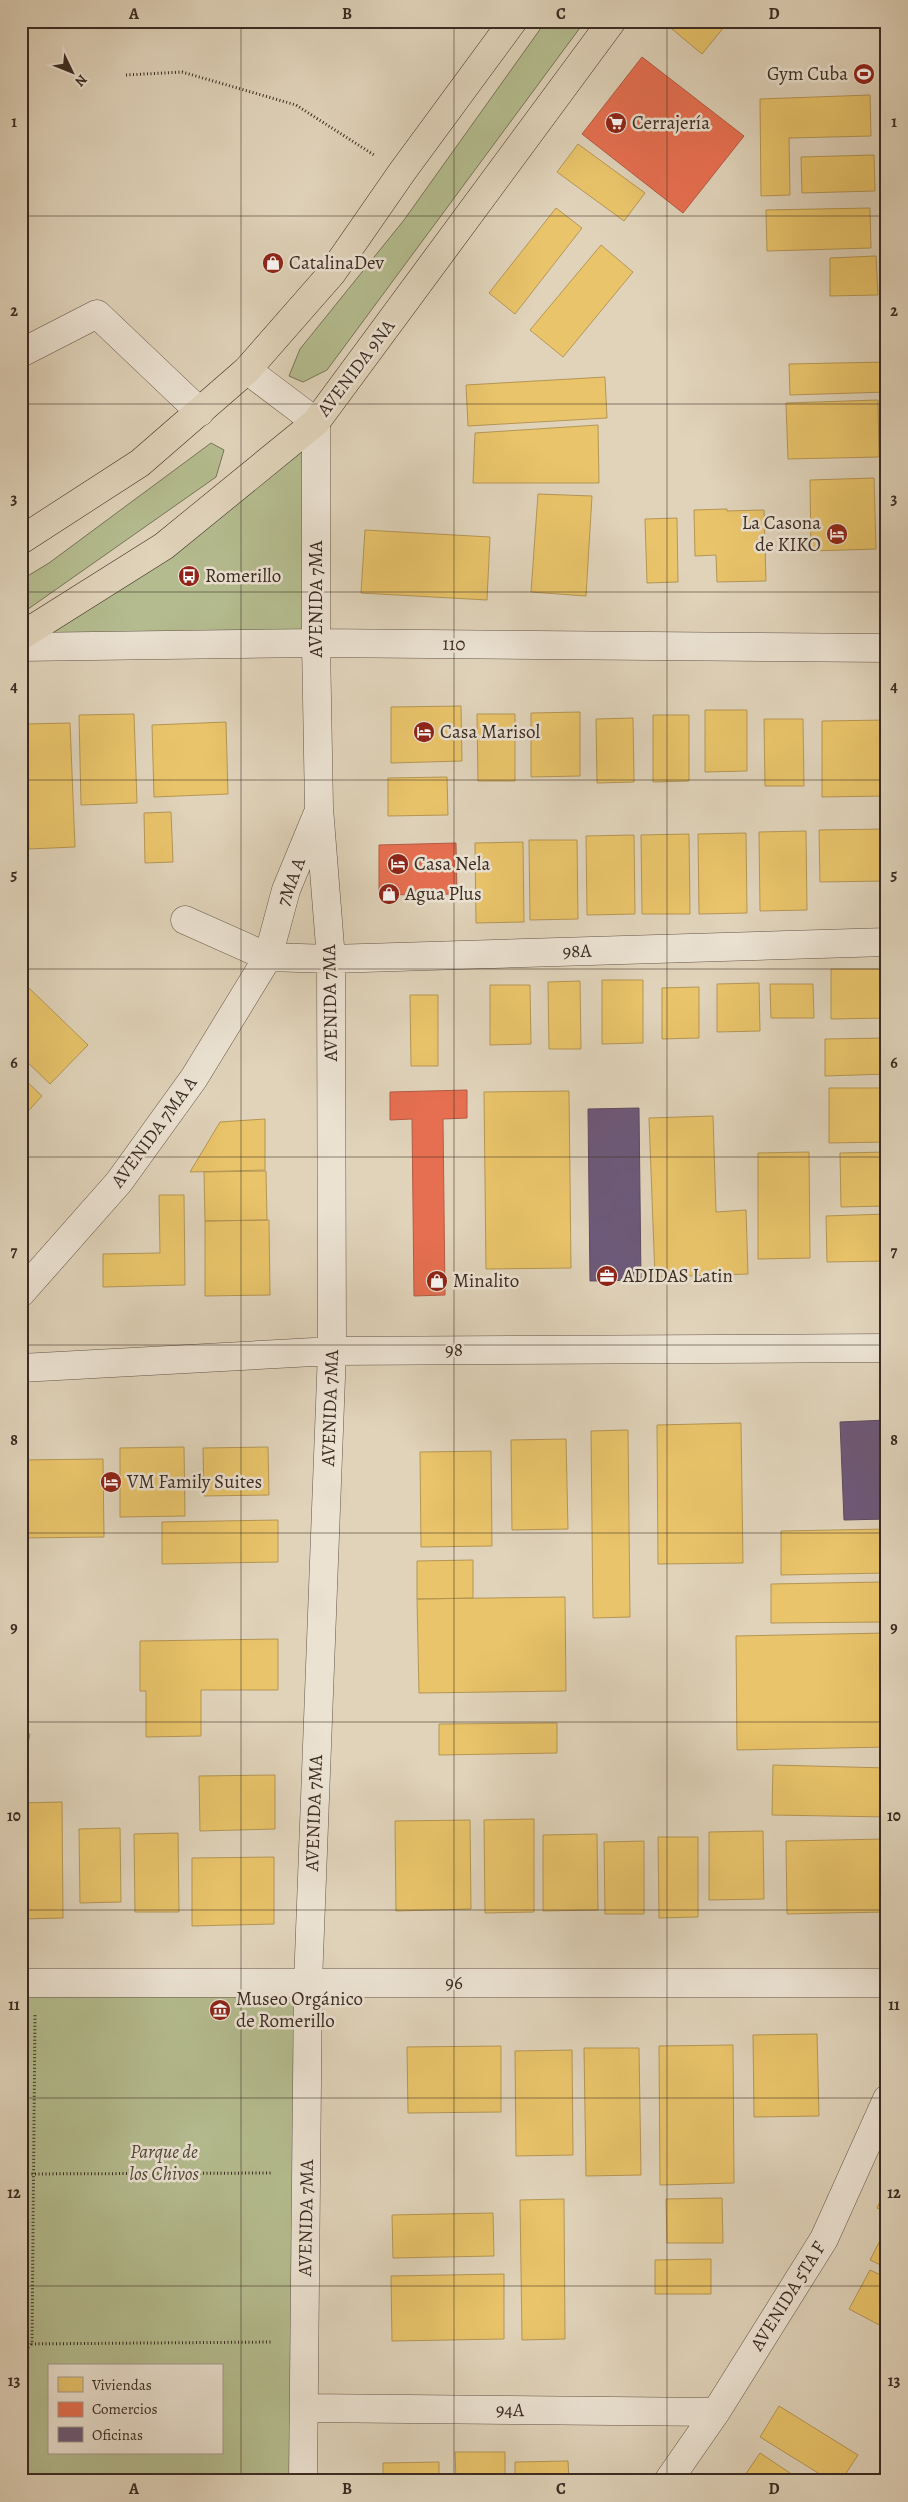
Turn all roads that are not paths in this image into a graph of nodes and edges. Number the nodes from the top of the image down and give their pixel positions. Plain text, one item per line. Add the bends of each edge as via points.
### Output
1 (513, 21) edge
2 (612, 21) edge
3 (21, 353) edge
4 (247, 370) junction
5 (200, 412) junction
6 (316, 422) junction
7 (21, 540) edge
8 (21, 636) edge
9 (316, 643) junction
10 (21, 647) edge
11 (887, 648) edge
12 (319, 808) junction
13 (185, 920) dead end
14 (887, 942) edge
15 (268, 957) junction
16 (331, 959) junction
17 (21, 1293) edge
18 (887, 1348) edge
19 (332, 1351) junction
20 (21, 1368) edge
21 (28, 1983) edge
22 (308, 1983) junction
23 (887, 1983) edge
24 (887, 2099) edge
25 (304, 2408) junction
26 (716, 2412) junction
27 (303, 2481) edge
28 (668, 2481) edge

1 - 4 main road via 332,273
2 - 6 main road, AVENIDA 9NA
3 - 5 street via 96,314
4 - 5 main road
4 - 6 street
5 - 7 main road via 140,463
6 - 8 main road, AVENIDA 9NA via 164,546
6 - 9 street, AVENIDA 7MA
9 - 10 street, 110
9 - 11 street, 110
9 - 12 street, AVENIDA 7MA
12 - 15 street, 7MA A via 286,890
12 - 16 street, AVENIDA 7MA
13 - 15 street
14 - 16 street, 98A
15 - 16 street, 98A
15 - 17 street, AVENIDA 7MA A via 194,1078 119,1182
16 - 19 street, AVENIDA 7MA
18 - 19 street, 98
19 - 20 street, 98
19 - 22 street, AVENIDA 7MA
21 - 22 street, 96
22 - 23 street, 96
22 - 25 street, AVENIDA 7MA
24 - 26 street, AVENIDA 5TA F via 824,2239
25 - 26 street, 94A
25 - 27 street, AVENIDA 7MA
26 - 28 street, AVENIDA 5TA F

